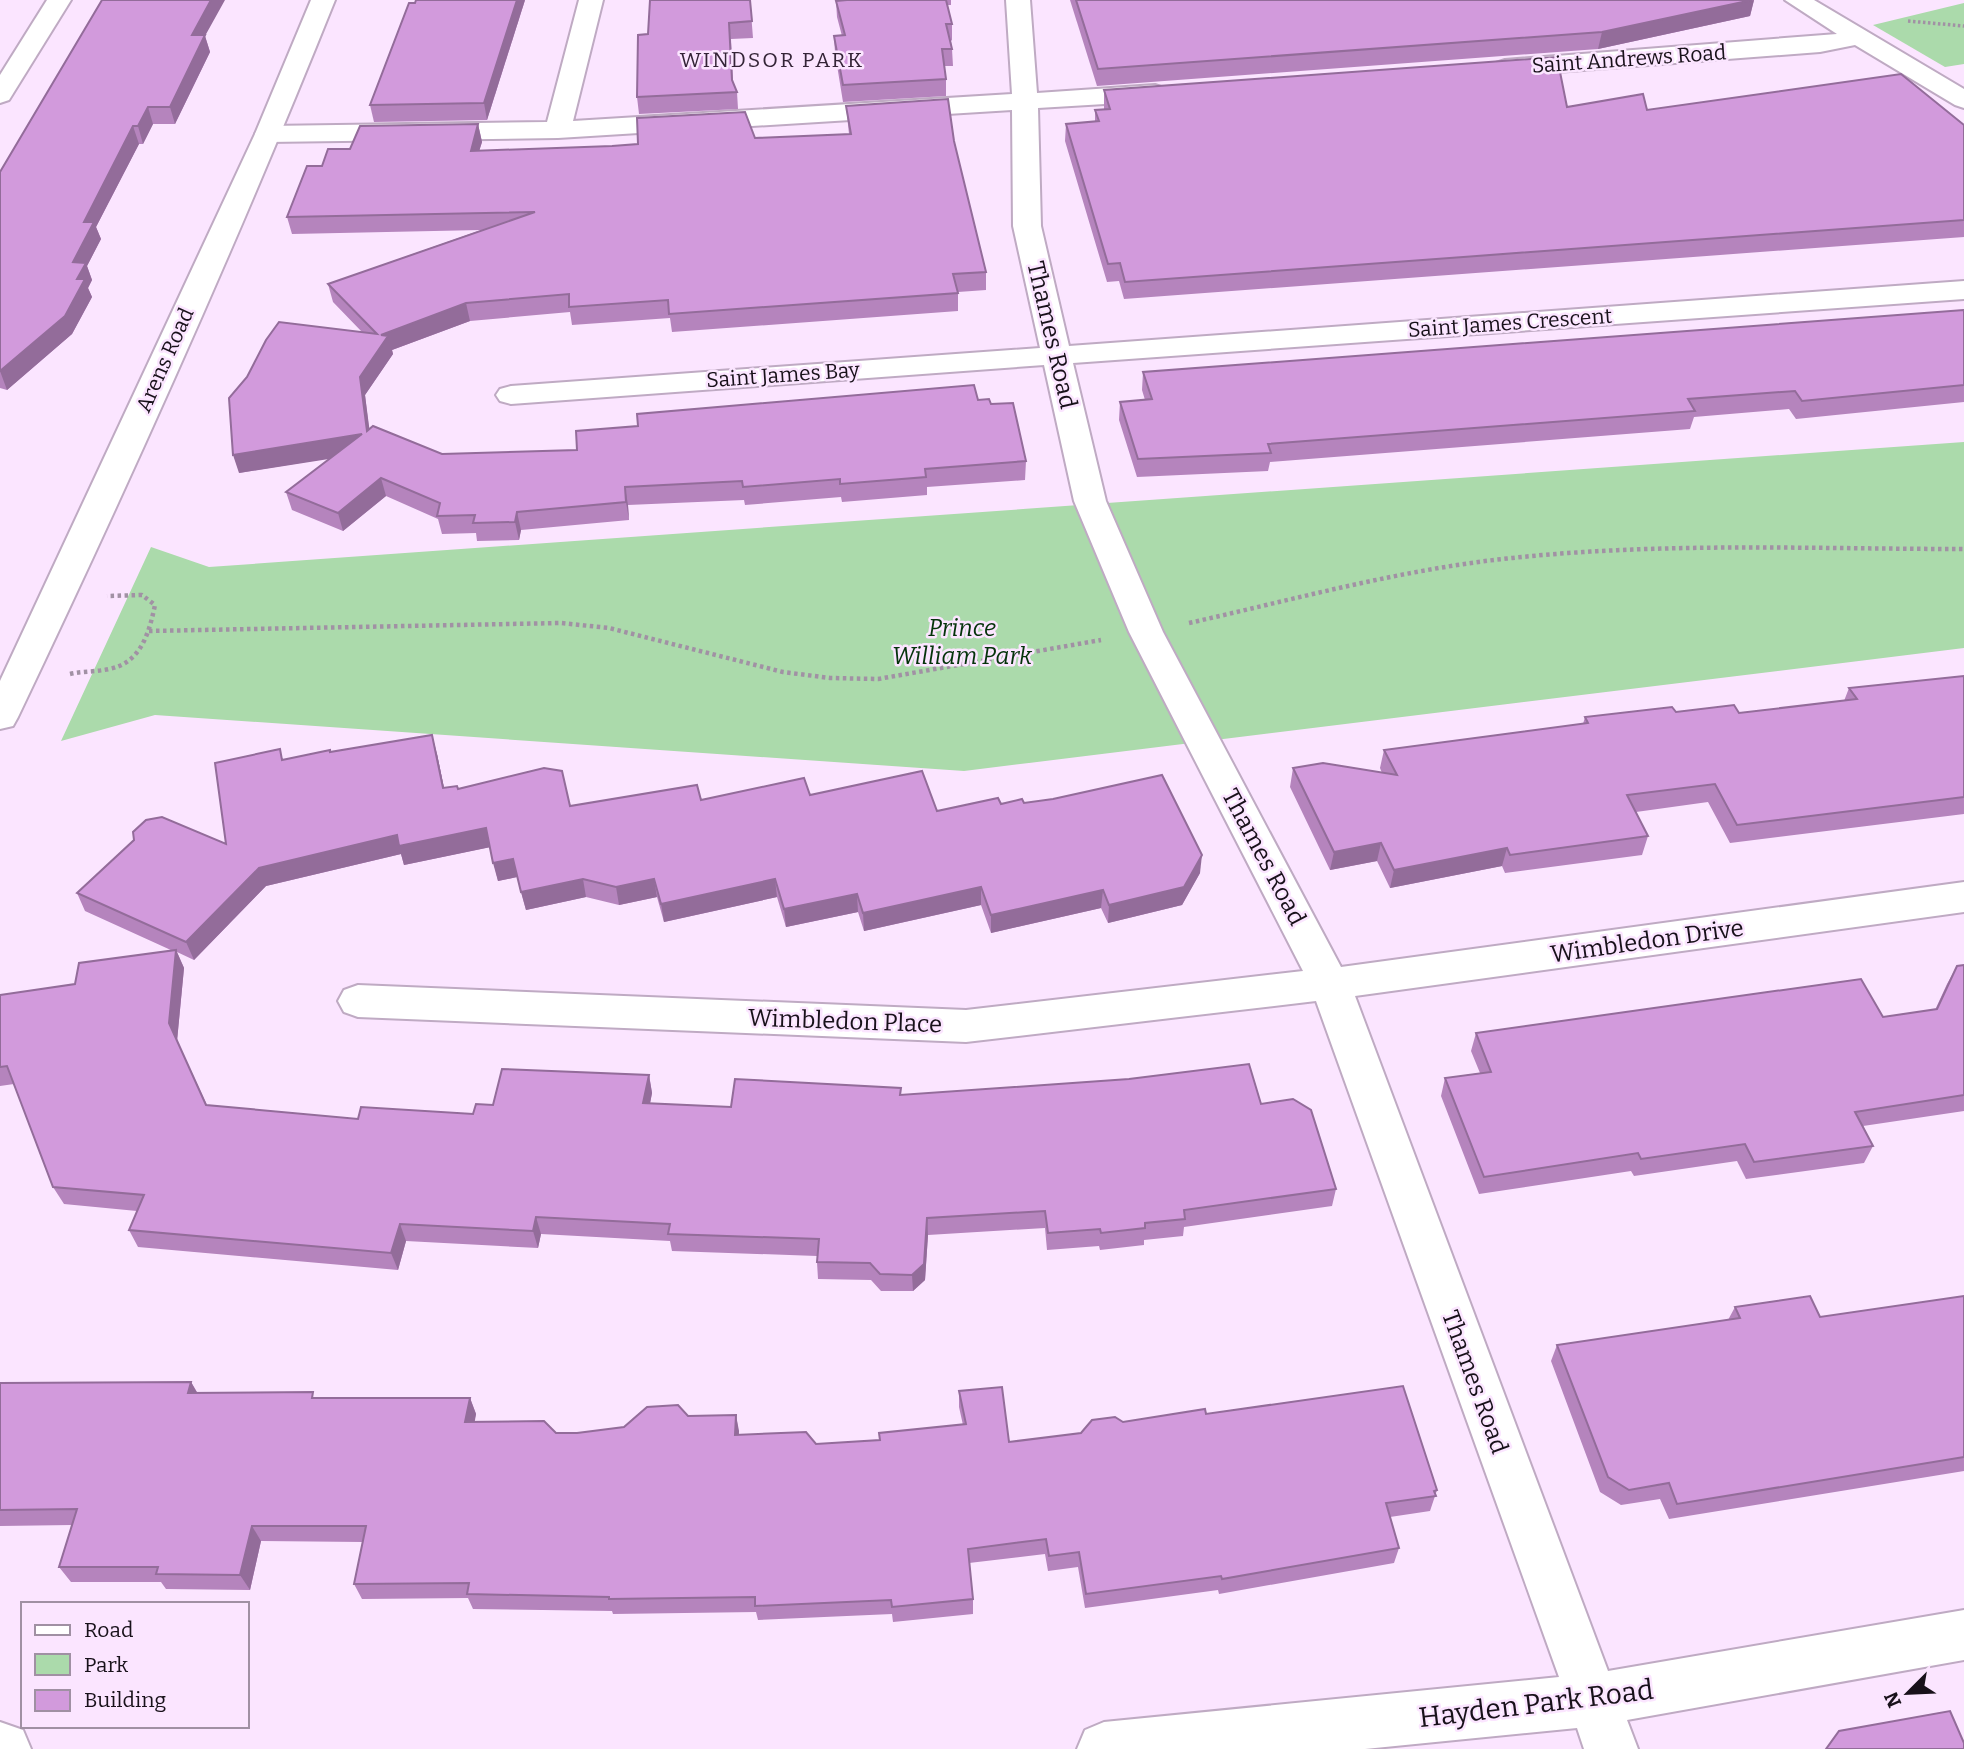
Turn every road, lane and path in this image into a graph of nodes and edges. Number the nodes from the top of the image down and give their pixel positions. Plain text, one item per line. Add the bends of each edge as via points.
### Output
1 (59, 0) edge
2 (323, 0) edge
3 (592, 0) edge
4 (1018, 0) edge
5 (1797, 0) edge
6 (1858, 37) junction
7 (1485, 69) edge
8 (1179, 91) edge
9 (0, 95) edge
10 (1964, 100) edge
11 (1025, 102) junction
12 (558, 130) junction
13 (268, 134) junction
14 (1964, 290) edge
15 (1056, 356) junction
16 (510, 394) dead end
17 (1964, 550) edge
18 (53, 608) junction
19 (149, 631) junction
20 (1146, 632) junction
21 (7, 691) edge
22 (1964, 897) edge
23 (1330, 984) junction
24 (358, 1001) dead end
25 (1964, 1635) edge
26 (1591, 1700) junction
27 (1104, 1749) edge
28 (1611, 1749) edge

1 - 9 street
2 - 13 street, Arens Road
3 - 12 street
4 - 11 street, Thames Road
5 - 6 street
6 - 7 street, Saint Andrews Road via 1820,45
6 - 10 street
8 - 11 street
11 - 12 street
11 - 15 street, Thames Road via 1027,226
12 - 13 street
13 - 18 street, Arens Road
14 - 15 street, Saint James Crescent
15 - 16 street, Saint James Bay
15 - 20 street, Thames Road via 1090,501
17 - 20 path via 1616,548 1510,558 1403,575
18 - 19 path via 117,593 142,595 155,606
18 - 21 street, Arens Road
19 - 20 path via 561,623 609,628 783,672 878,679
19 - 21 path via 139,654 114,668 85,670
20 - 23 street, Thames Road
22 - 23 street, Wimbledon Drive
23 - 24 street, Wimbledon Place via 966,1026
23 - 26 street, Thames Road
25 - 26 street, Hayden Park Road
26 - 27 street, Hayden Park Road
26 - 28 street, Thames Road

